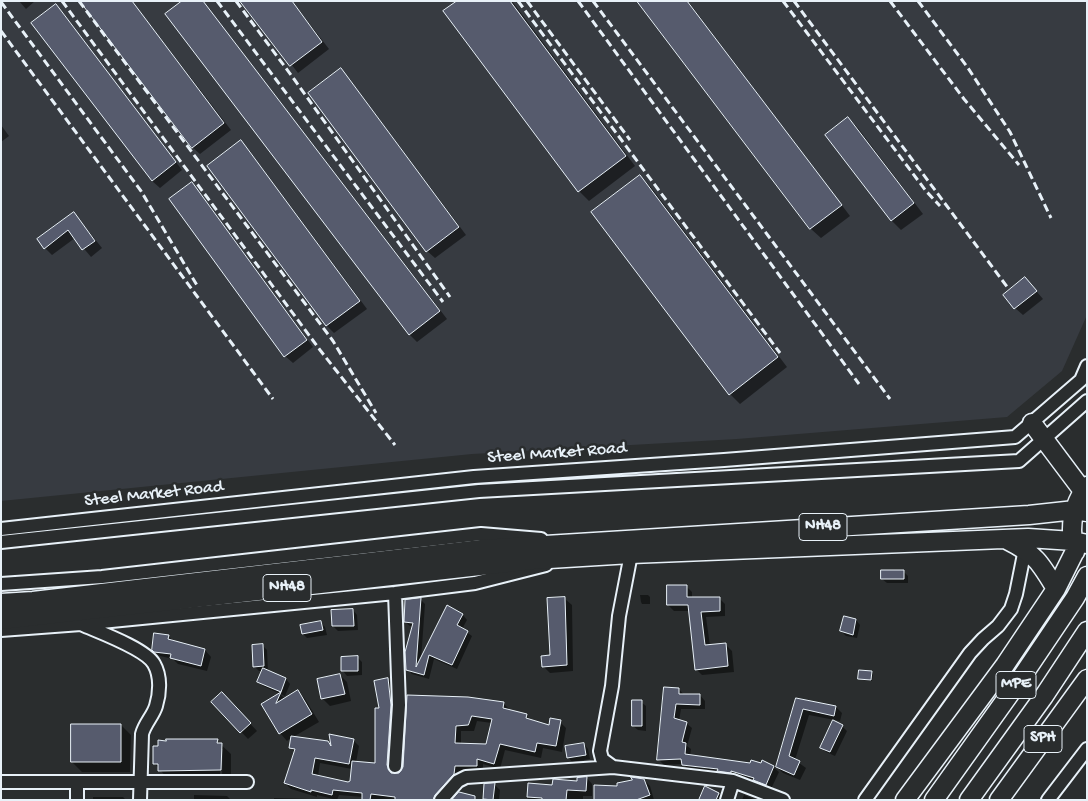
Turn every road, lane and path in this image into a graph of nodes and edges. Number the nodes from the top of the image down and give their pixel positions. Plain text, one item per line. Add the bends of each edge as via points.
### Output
1 (1087, 366) edge
2 (1087, 401) edge
3 (1032, 422) junction
4 (1044, 439) junction
5 (1085, 488) edge
6 (1081, 511) edge
7 (1, 529) edge
8 (1006, 539) junction
9 (1, 542) edge
10 (1078, 546) edge
11 (1025, 549) junction
12 (572, 550) junction
13 (631, 554) junction
14 (1087, 575) edge
15 (1, 584) edge
16 (1056, 589) junction
17 (395, 593) junction
18 (1, 603) edge
19 (1, 620) edge
20 (81, 624) junction
21 (1, 630) edge
22 (1087, 631) edge
23 (1087, 679) edge
24 (1087, 748) edge
25 (395, 766) dead end
26 (613, 767) junction
27 (733, 781) junction
28 (1, 782) edge
29 (140, 782) junction
30 (247, 782) dead end
31 (77, 783) junction
32 (937, 795) edge
33 (77, 800) edge
34 (140, 800) edge
35 (441, 800) edge
36 (728, 800) edge
37 (783, 800) edge
38 (865, 800) edge
39 (905, 800) edge
40 (969, 800) edge
41 (999, 800) edge
42 (1048, 800) edge

1 - 3 street, Steel Market Road via 1081,380
2 - 4 street, Steel Market Road
3 - 4 highway
3 - 7 street, Steel Market Road via 1015,437 474,477
4 - 5 highway
4 - 9 street, Steel Market Road via 1019,461 479,492
5 - 6 highway
6 - 10 highway via 1072,522
6 - 12 highway, NH48
8 - 10 highway, NH48 via 1028,538
8 - 11 highway
8 - 13 highway, NH48
10 - 14 highway
10 - 16 highway
11 - 16 highway via 1036,558
11 - 38 street via 1011,609 970,653
12 - 13 highway, NH48
12 - 15 street via 481,534 102,577
12 - 17 street via 475,583
12 - 18 highway, NH48 via 482,548
12 - 19 highway, NH48 via 523,561
13 - 26 street via 600,751 602,759
14 - 32 highway, MPE via 1019,681
16 - 39 highway via 1005,665
17 - 20 street
17 - 25 street via 398,705
20 - 21 street
20 - 29 street via 119,640 154,662 159,692 142,734
22 - 40 highway, MPE
23 - 41 highway, SPH
24 - 42 street
26 - 27 street
26 - 35 street via 466,777
27 - 36 street
27 - 37 street
28 - 31 street
29 - 30 street
29 - 31 street
29 - 34 street
31 - 33 street

